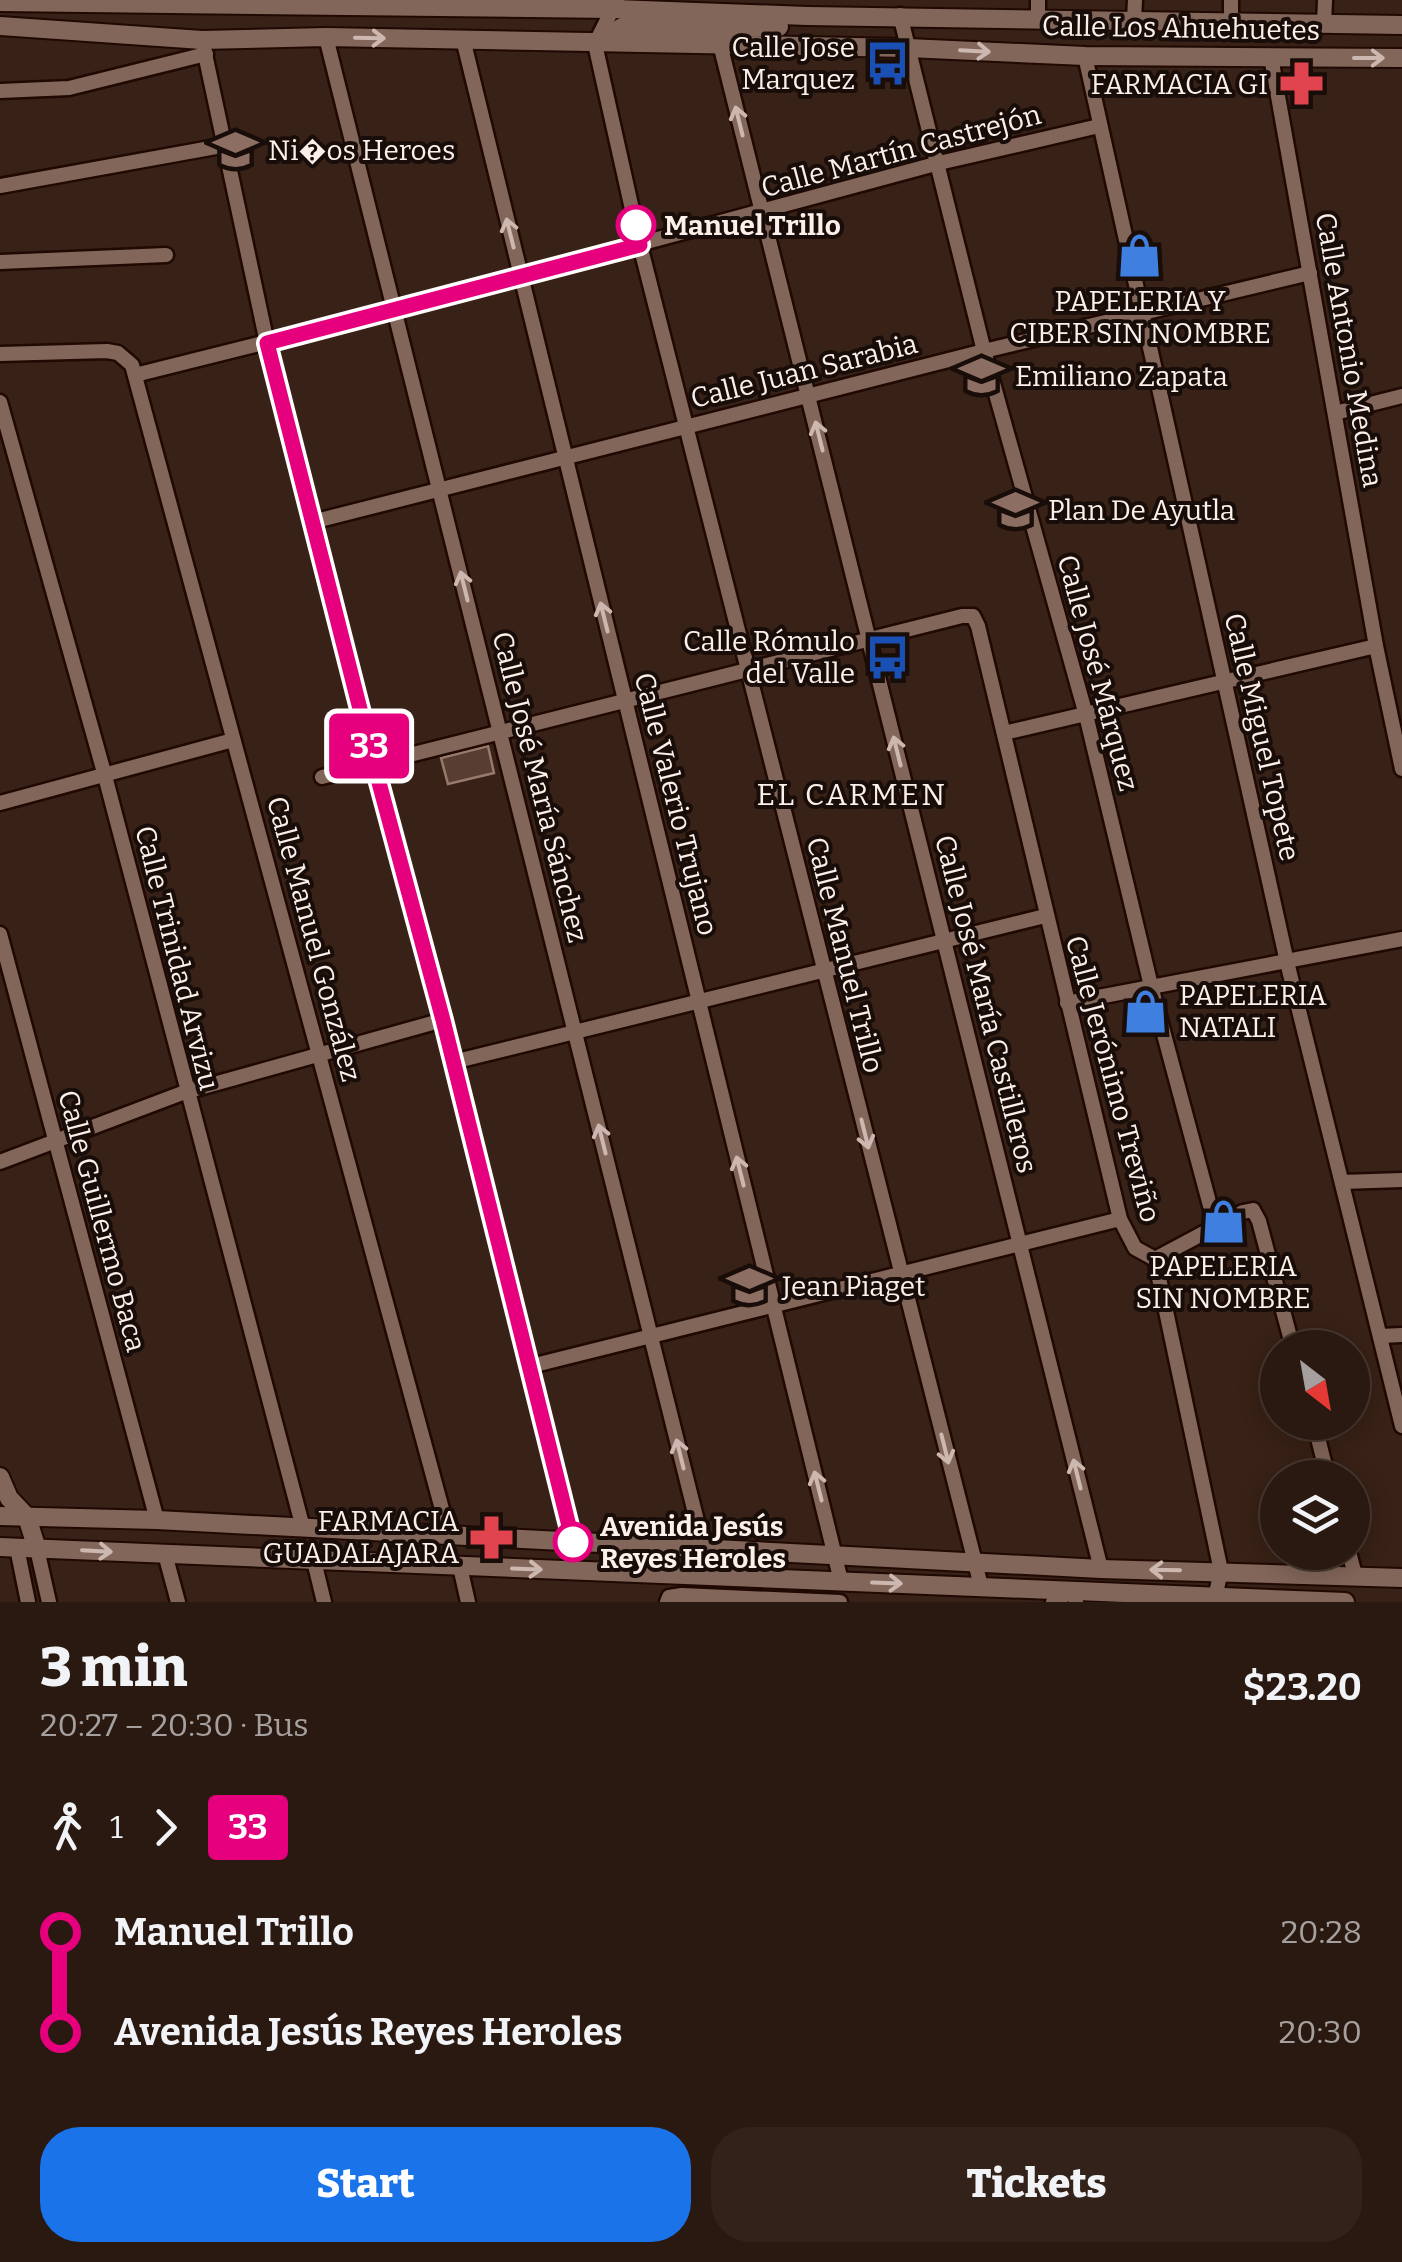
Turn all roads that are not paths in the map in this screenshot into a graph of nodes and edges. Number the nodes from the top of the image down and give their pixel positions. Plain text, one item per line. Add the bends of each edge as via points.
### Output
1 (1231, 0) edge
2 (1325, 0) edge
3 (0, 2) edge
4 (616, 5) edge
5 (949, 8) edge
6 (1038, 9) edge
7 (1135, 9) edge
8 (900, 15) junction
9 (808, 16) junction
10 (1230, 22) junction
11 (1324, 24) junction
12 (1402, 24) edge
13 (0, 26) edge
14 (326, 37) junction
15 (463, 40) junction
16 (595, 44) junction
17 (720, 44) junction
18 (204, 47) junction
19 (908, 48) junction
20 (1085, 56) junction
21 (1271, 57) junction
22 (1402, 58) edge
23 (0, 91) edge
24 (1099, 126) junction
25 (227, 145) junction
26 (939, 162) junction
27 (0, 186) edge
28 (762, 212) junction
29 (640, 245) junction
30 (166, 255) dead end
31 (0, 262) edge
32 (1310, 273) junction
33 (521, 276) junction
34 (395, 310) junction
35 (1142, 313) junction
36 (267, 343) junction
37 (984, 351) junction
38 (0, 354) edge
39 (135, 375) junction
40 (810, 396) junction
41 (1402, 396) edge
42 (0, 402) edge
43 (1335, 412) junction
44 (684, 426) junction
45 (565, 456) junction
46 (440, 488) junction
47 (312, 522) junction
48 (870, 638) junction
49 (1376, 646) junction
50 (747, 669) junction
51 (1225, 683) junction
52 (624, 699) junction
53 (1086, 715) junction
54 (1397, 722) edge
55 (500, 730) junction
56 (1004, 733) junction
57 (233, 740) junction
58 (374, 764) junction
59 (1402, 769) edge
60 (105, 776) junction
61 (322, 777) dead end
62 (0, 803) edge
63 (1045, 916) junction
64 (0, 934) edge
65 (1402, 940) edge
66 (944, 942) junction
67 (1287, 962) junction
68 (824, 972) junction
69 (1151, 986) junction
70 (699, 1002) junction
71 (1067, 1003) junction
72 (443, 1020) junction
73 (575, 1032) junction
74 (320, 1052) junction
75 (453, 1062) junction
76 (186, 1092) junction
77 (54, 1141) junction
78 (0, 1162) edge
79 (1402, 1180) edge
80 (1342, 1182) junction
81 (1120, 1219) junction
82 (1216, 1228) junction
83 (1021, 1244) junction
84 (1155, 1258) junction
85 (902, 1274) junction
86 (773, 1306) junction
87 (1289, 1330) edge
88 (1402, 1335) edge
89 (651, 1336) junction
90 (1380, 1336) junction
91 (531, 1366) junction
92 (1402, 1426) edge
93 (0, 1477) edge
94 (5, 1510) edge
95 (27, 1517) junction
96 (157, 1520) junction
97 (302, 1528) junction
98 (449, 1535) junction
99 (573, 1542) junction
100 (9, 1548) edge
101 (38, 1548) junction
102 (704, 1549) junction
103 (165, 1554) junction
104 (835, 1556) junction
105 (314, 1562) junction
106 (973, 1563) junction
107 (460, 1567) junction
108 (1100, 1569) junction
109 (1354, 1570) edge
110 (1222, 1571) junction
111 (1355, 1575) junction
112 (1402, 1578) edge
113 (842, 1581) junction
114 (981, 1586) junction
115 (1075, 1596) edge
116 (668, 1599) edge
117 (1214, 1600) edge
118 (794, 1601) edge
119 (28, 1602) edge
120 (49, 1602) edge
121 (178, 1602) edge
122 (324, 1602) edge
123 (468, 1602) edge
124 (840, 1602) edge
125 (1053, 1602) edge
126 (1334, 1602) edge
127 (1345, 1602) edge

1 - 10 street
2 - 11 street
3 - 4 street, Calle Los Ahuehuetes
4 - 9 street, Calle Los Ahuehuetes
4 - 16 street
5 - 6 street, Calle Los Ahuehuetes
5 - 8 street, Calle Los Ahuehuetes
6 - 7 street, Calle Los Ahuehuetes
7 - 10 street, Calle Los Ahuehuetes
8 - 9 street, Calle Los Ahuehuetes
8 - 19 street, Calle José Márquez
9 - 16 street via 780,26 622,27
10 - 11 street, Calle Los Ahuehuetes
11 - 12 street, Calle Los Ahuehuetes
13 - 18 street, Calle Los Ahuehuetes
14 -> 15 street, Calle Los Ahuehuetes
14 - 18 street, Calle Los Ahuehuetes
14 - 34 street, Calle José María Sánchez
15 - 16 street, Calle Los Ahuehuetes
33 -> 15 street, Calle Valerio Trujano
16 - 17 street, Calle Los Ahuehuetes
16 - 29 street, Calle Manuel Trillo
17 - 19 street, Calle Los Ahuehuetes
28 -> 17 street, Calle José María Castilleros
18 - 23 street via 69,88
18 - 25 street
19 -> 20 street, Calle Los Ahuehuetes
19 - 26 street, Calle José Márquez
20 - 21 street, Calle Los Ahuehuetes
20 - 24 street, Calle Miguel Topete
21 -> 22 street, Calle Los Ahuehuetes
21 - 32 street, Calle Antonio Medina
24 - 26 street, Calle Martín Castrejón
24 - 35 street, Calle Miguel Topete
25 - 27 street
25 - 36 street
26 - 28 street, Calle Martín Castrejón
26 - 37 street, Calle José Márquez
28 - 29 street, Calle Martín Castrejón
28 - 40 street, Calle José María Castilleros
29 - 33 street, Calle Martín Castrejón
29 - 44 street, Calle Manuel Trillo
30 - 31 street
32 - 35 street, Calle Juan Sarabia
32 - 43 street, Calle Antonio Medina
33 - 34 street, Calle Martín Castrejón
33 - 45 street, Calle Valerio Trujano
34 - 36 street, Calle Martín Castrejón
34 - 46 street, Calle José María Sánchez
35 - 37 street, Calle Juan Sarabia
35 - 51 street, Calle Miguel Topete
36 - 39 street, Calle Martín Castrejón
36 - 47 street
37 - 40 street, Calle Juan Sarabia
37 - 53 street, Calle José Márquez
38 - 39 street, Calle Manuel González via 106,351 127,358
39 - 57 street, Calle Manuel González
40 - 44 street, Calle Juan Sarabia
48 -> 40 street, Calle José María Castilleros
41 - 43 street
42 - 60 street, Calle Trinidad Arvizu
43 - 49 street, Calle Antonio Medina
44 - 45 street, Calle Juan Sarabia
44 - 50 street, Calle Manuel Trillo
45 - 46 street, Calle Juan Sarabia
52 -> 45 street, Calle Valerio Trujano
46 - 47 street, Calle Juan Sarabia
55 -> 46 street, Calle José María Sánchez
47 - 58 street
48 - 50 street
48 - 56 street, Calle Jerónimo Treviño via 973,616
66 -> 48 street, Calle José María Castilleros
49 - 51 street
49 - 54 street, Calle Antonio Medina
50 - 52 street
50 - 68 street, Calle Manuel Trillo
51 - 53 street
51 - 67 street, Calle Miguel Topete
52 - 55 street
52 - 70 street, Calle Valerio Trujano
53 - 56 street
53 - 69 street, Calle José Márquez
54 - 59 street, Calle Antonio Medina
55 - 58 street
55 - 73 street, Calle José María Sánchez
56 - 63 street, Calle Jerónimo Treviño
57 - 60 street
57 - 74 street, Calle Manuel González
58 - 61 street
58 - 72 street
60 - 62 street
60 - 76 street, Calle Trinidad Arvizu
63 - 66 street
63 - 71 street, Calle Jerónimo Treviño
64 - 77 street, Calle Guillermo Baca
65 - 67 street
66 - 68 street
66 - 83 street, Calle José María Castilleros
67 - 69 street
67 - 80 street, Calle Miguel Topete
68 - 70 street
68 -> 85 street, Calle Manuel Trillo
69 - 71 street
69 - 82 street, Calle José Márquez
70 - 73 street
86 -> 70 street, Calle Valerio Trujano
71 - 81 street, Calle Jerónimo Treviño
72 - 74 street
72 - 75 street
73 - 75 street
89 -> 73 street, Calle José María Sánchez
74 - 76 street
74 - 98 street, Calle Manuel González
75 - 91 street
76 - 77 street
76 - 97 street, Calle Trinidad Arvizu
77 - 78 street
77 - 96 street, Calle Guillermo Baca
79 - 80 street
80 - 90 street, Calle Miguel Topete
81 - 83 street
81 - 84 street, Calle Jerónimo Treviño via 1135,1248
82 - 84 street
82 - 87 street via 1253,1210
83 - 85 street
108 -> 83 street, Calle José María Castilleros
84 - 110 street, Calle Jerónimo Treviño
85 - 86 street
85 -> 106 street, Calle Manuel Trillo
86 - 89 street
104 -> 86 street, Calle Valerio Trujano
88 - 90 street
89 - 91 street
102 -> 89 street, Calle José María Sánchez
90 - 92 street, Calle Miguel Topete
91 - 99 street
93 - 94 street
94 - 95 street
94 - 100 street
95 - 96 street
95 - 101 street
96 - 97 street
97 - 98 street
98 - 99 street
99 - 102 street
100 - 101 street
100 - 119 street
101 -> 103 street
101 - 120 street
102 - 104 street
103 - 105 street
103 - 121 street
104 - 106 street
104 - 113 street, Calle Valerio Trujano
105 - 107 street
105 - 122 street
106 - 108 street
106 - 114 street, Calle Manuel Trillo
107 -> 113 street
107 - 123 street
110 -> 108 street
109 - 111 street
110 - 111 street
110 - 117 street
111 - 112 street
113 -> 114 street
114 - 115 street
115 - 117 street
115 - 125 street
116 - 118 street
117 - 126 street
118 - 124 street
126 - 127 street

